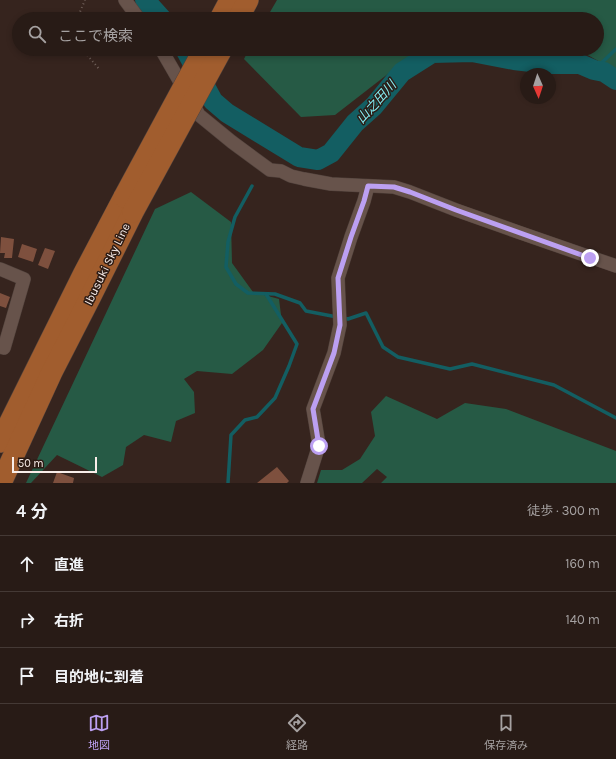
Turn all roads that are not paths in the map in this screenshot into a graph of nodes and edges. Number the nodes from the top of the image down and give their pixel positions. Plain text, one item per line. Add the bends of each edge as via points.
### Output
1 (125, 0) edge
2 (248, 0) edge
3 (229, 11) edge
4 (134, 12) edge
5 (165, 56) edge
6 (201, 56) edge
7 (218, 56) edge
8 (368, 186) junction
9 (128, 204) junction
10 (616, 266) edge
11 (0, 269) edge
12 (0, 347) edge
13 (0, 442) edge
14 (1, 483) edge
15 (307, 483) edge

1 - 4 street
2 - 3 main road
5 - 8 street via 199,115 270,170 331,184
6 - 9 main road, Ibusuki Sky Line, bridge
7 - 9 main road, Ibusuki Sky Line, bridge
8 - 10 street via 394,187 410,192
8 - 15 street via 338,278 340,325 334,353 313,409 319,446
9 - 13 main road, Ibusuki Sky Line via 84,273
9 - 14 main road, Ibusuki Sky Line
11 - 12 street via 24,279 4,348

